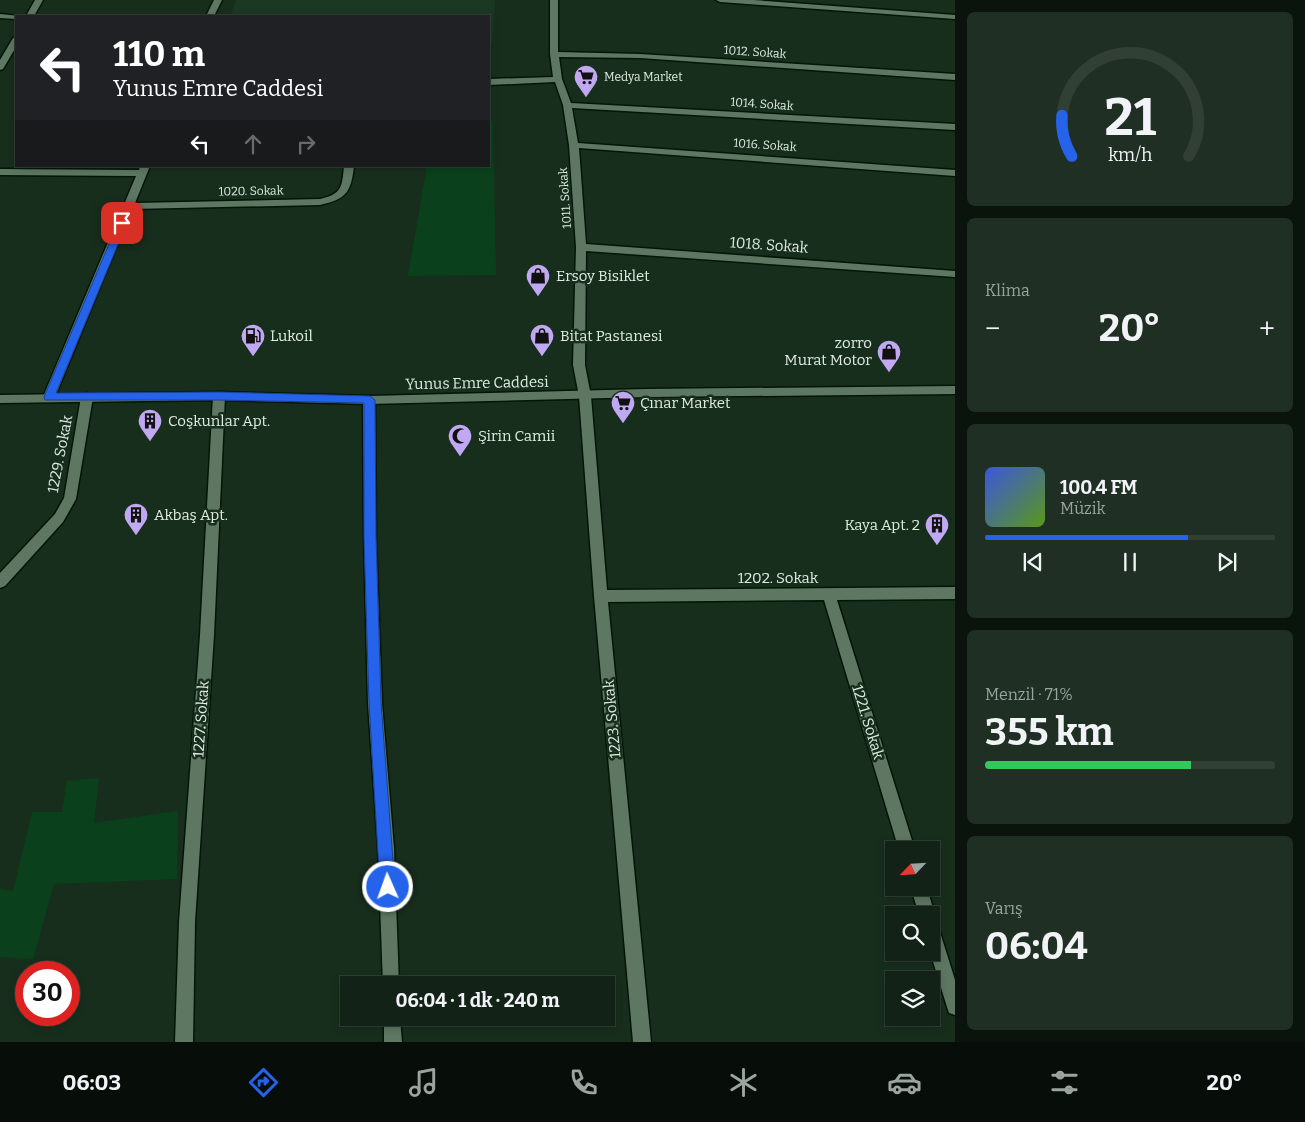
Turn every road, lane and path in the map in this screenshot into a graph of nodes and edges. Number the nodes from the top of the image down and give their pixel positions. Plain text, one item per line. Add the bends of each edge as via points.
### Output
1 (40, 0) edge
2 (218, 0) edge
3 (554, 0) edge
4 (720, 0) edge
5 (31, 15) edge
6 (210, 15) edge
7 (0, 16) edge
8 (15, 17) edge
9 (955, 17) edge
10 (15, 42) edge
11 (554, 54) junction
12 (0, 67) edge
13 (955, 77) edge
14 (558, 79) junction
15 (490, 82) edge
16 (567, 105) junction
17 (955, 128) edge
18 (574, 145) junction
19 (349, 167) edge
20 (143, 169) edge
21 (0, 172) edge
22 (955, 173) edge
23 (130, 206) junction
24 (581, 247) junction
25 (955, 274) edge
26 (955, 390) edge
27 (219, 396) junction
28 (585, 396) junction
29 (49, 397) junction
30 (87, 397) junction
31 (0, 399) edge
32 (370, 400) junction
33 (0, 582) edge
34 (955, 593) edge
35 (830, 594) junction
36 (601, 596) junction
37 (904, 841) edge
38 (940, 959) edge
39 (391, 976) edge
40 (955, 1008) edge
41 (392, 1026) edge
42 (184, 1042) edge
43 (393, 1042) edge
44 (642, 1042) edge

1 - 5 street
2 - 6 street
3 - 11 street, 1011. Sokak
4 - 9 street
7 - 8 street
10 - 12 street
11 - 13 street, 1012. Sokak via 640,56
11 - 14 street, 1011. Sokak
14 - 15 street
14 - 16 street, 1011. Sokak
16 - 17 street, 1014. Sokak
16 - 18 street, 1011. Sokak
18 - 22 street, 1016. Sokak
18 - 24 street, 1011. Sokak
19 - 23 street, 1020. Sokak via 344,193 320,202
20 - 21 street
20 - 23 street
23 - 29 street
24 - 25 street, 1018. Sokak
24 - 28 street, 1011. Sokak via 579,365
26 - 28 street, Yunus Emre Caddesi
27 - 30 street, Yunus Emre Caddesi
27 - 32 street, Yunus Emre Caddesi
27 - 42 street, 1227. Sokak
28 - 32 street, Yunus Emre Caddesi
28 - 36 street, 1223. Sokak
29 - 30 street, Yunus Emre Caddesi
29 - 31 street, Yunus Emre Caddesi
30 - 33 street, 1229. Sokak via 70,499 59,518
32 - 39 street via 375,703 386,848
34 - 35 street, 1202. Sokak
35 - 36 street, 1202. Sokak
35 - 37 street, 1221. Sokak
36 - 44 street, 1223. Sokak
38 - 40 street
41 - 43 street

